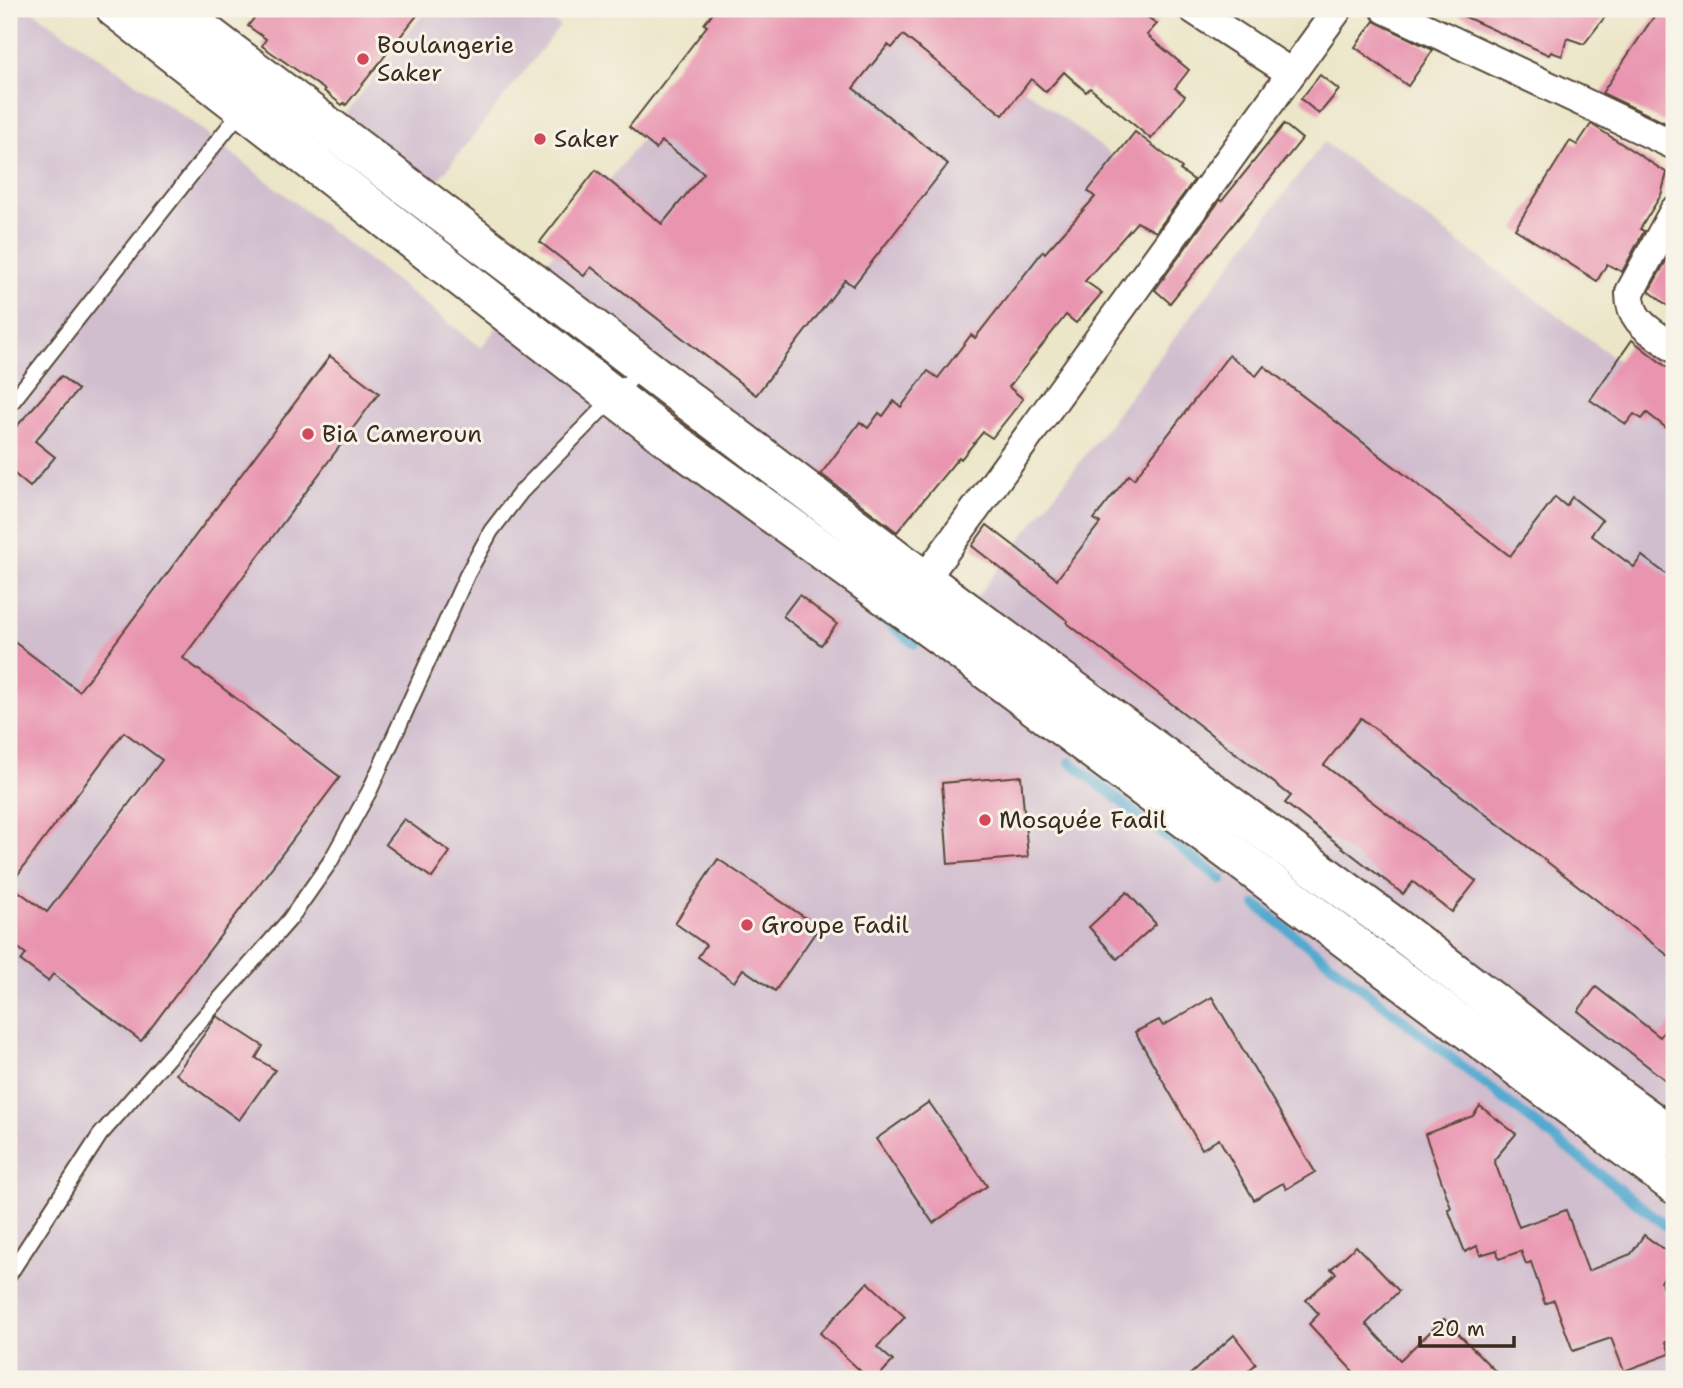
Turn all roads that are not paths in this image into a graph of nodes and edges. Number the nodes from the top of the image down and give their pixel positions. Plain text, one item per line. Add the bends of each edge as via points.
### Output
1 (117, 9) edge
2 (174, 9) edge
3 (1193, 9) edge
4 (1338, 9) edge
5 (1385, 9) edge
6 (1291, 73) junction
7 (256, 94) junction
8 (1674, 145) edge
9 (1674, 211) edge
10 (1674, 348) edge
11 (643, 367) junction
12 (615, 396) junction
13 (9, 406) edge
14 (924, 580) junction
15 (1283, 845) junction
16 (1260, 876) junction
17 (1429, 954) junction
18 (1405, 984) junction
19 (1674, 1138) edge
20 (1674, 1184) edge
21 (9, 1275) edge

1 - 7 main road
2 - 7 main road
3 - 6 street
4 - 6 street
5 - 8 street
6 - 14 street
7 - 11 main road
7 - 12 main road
7 - 13 lane
9 - 10 street via 1630,292 1629,307 1636,319
11 - 12 lane
11 - 14 main road
12 - 16 main road
12 - 21 lane via 521,492 491,531 370,790 330,862 290,919 100,1135
14 - 15 main road
15 - 16 main road
15 - 17 main road
16 - 18 main road
17 - 18 main road
17 - 19 main road
18 - 20 main road

